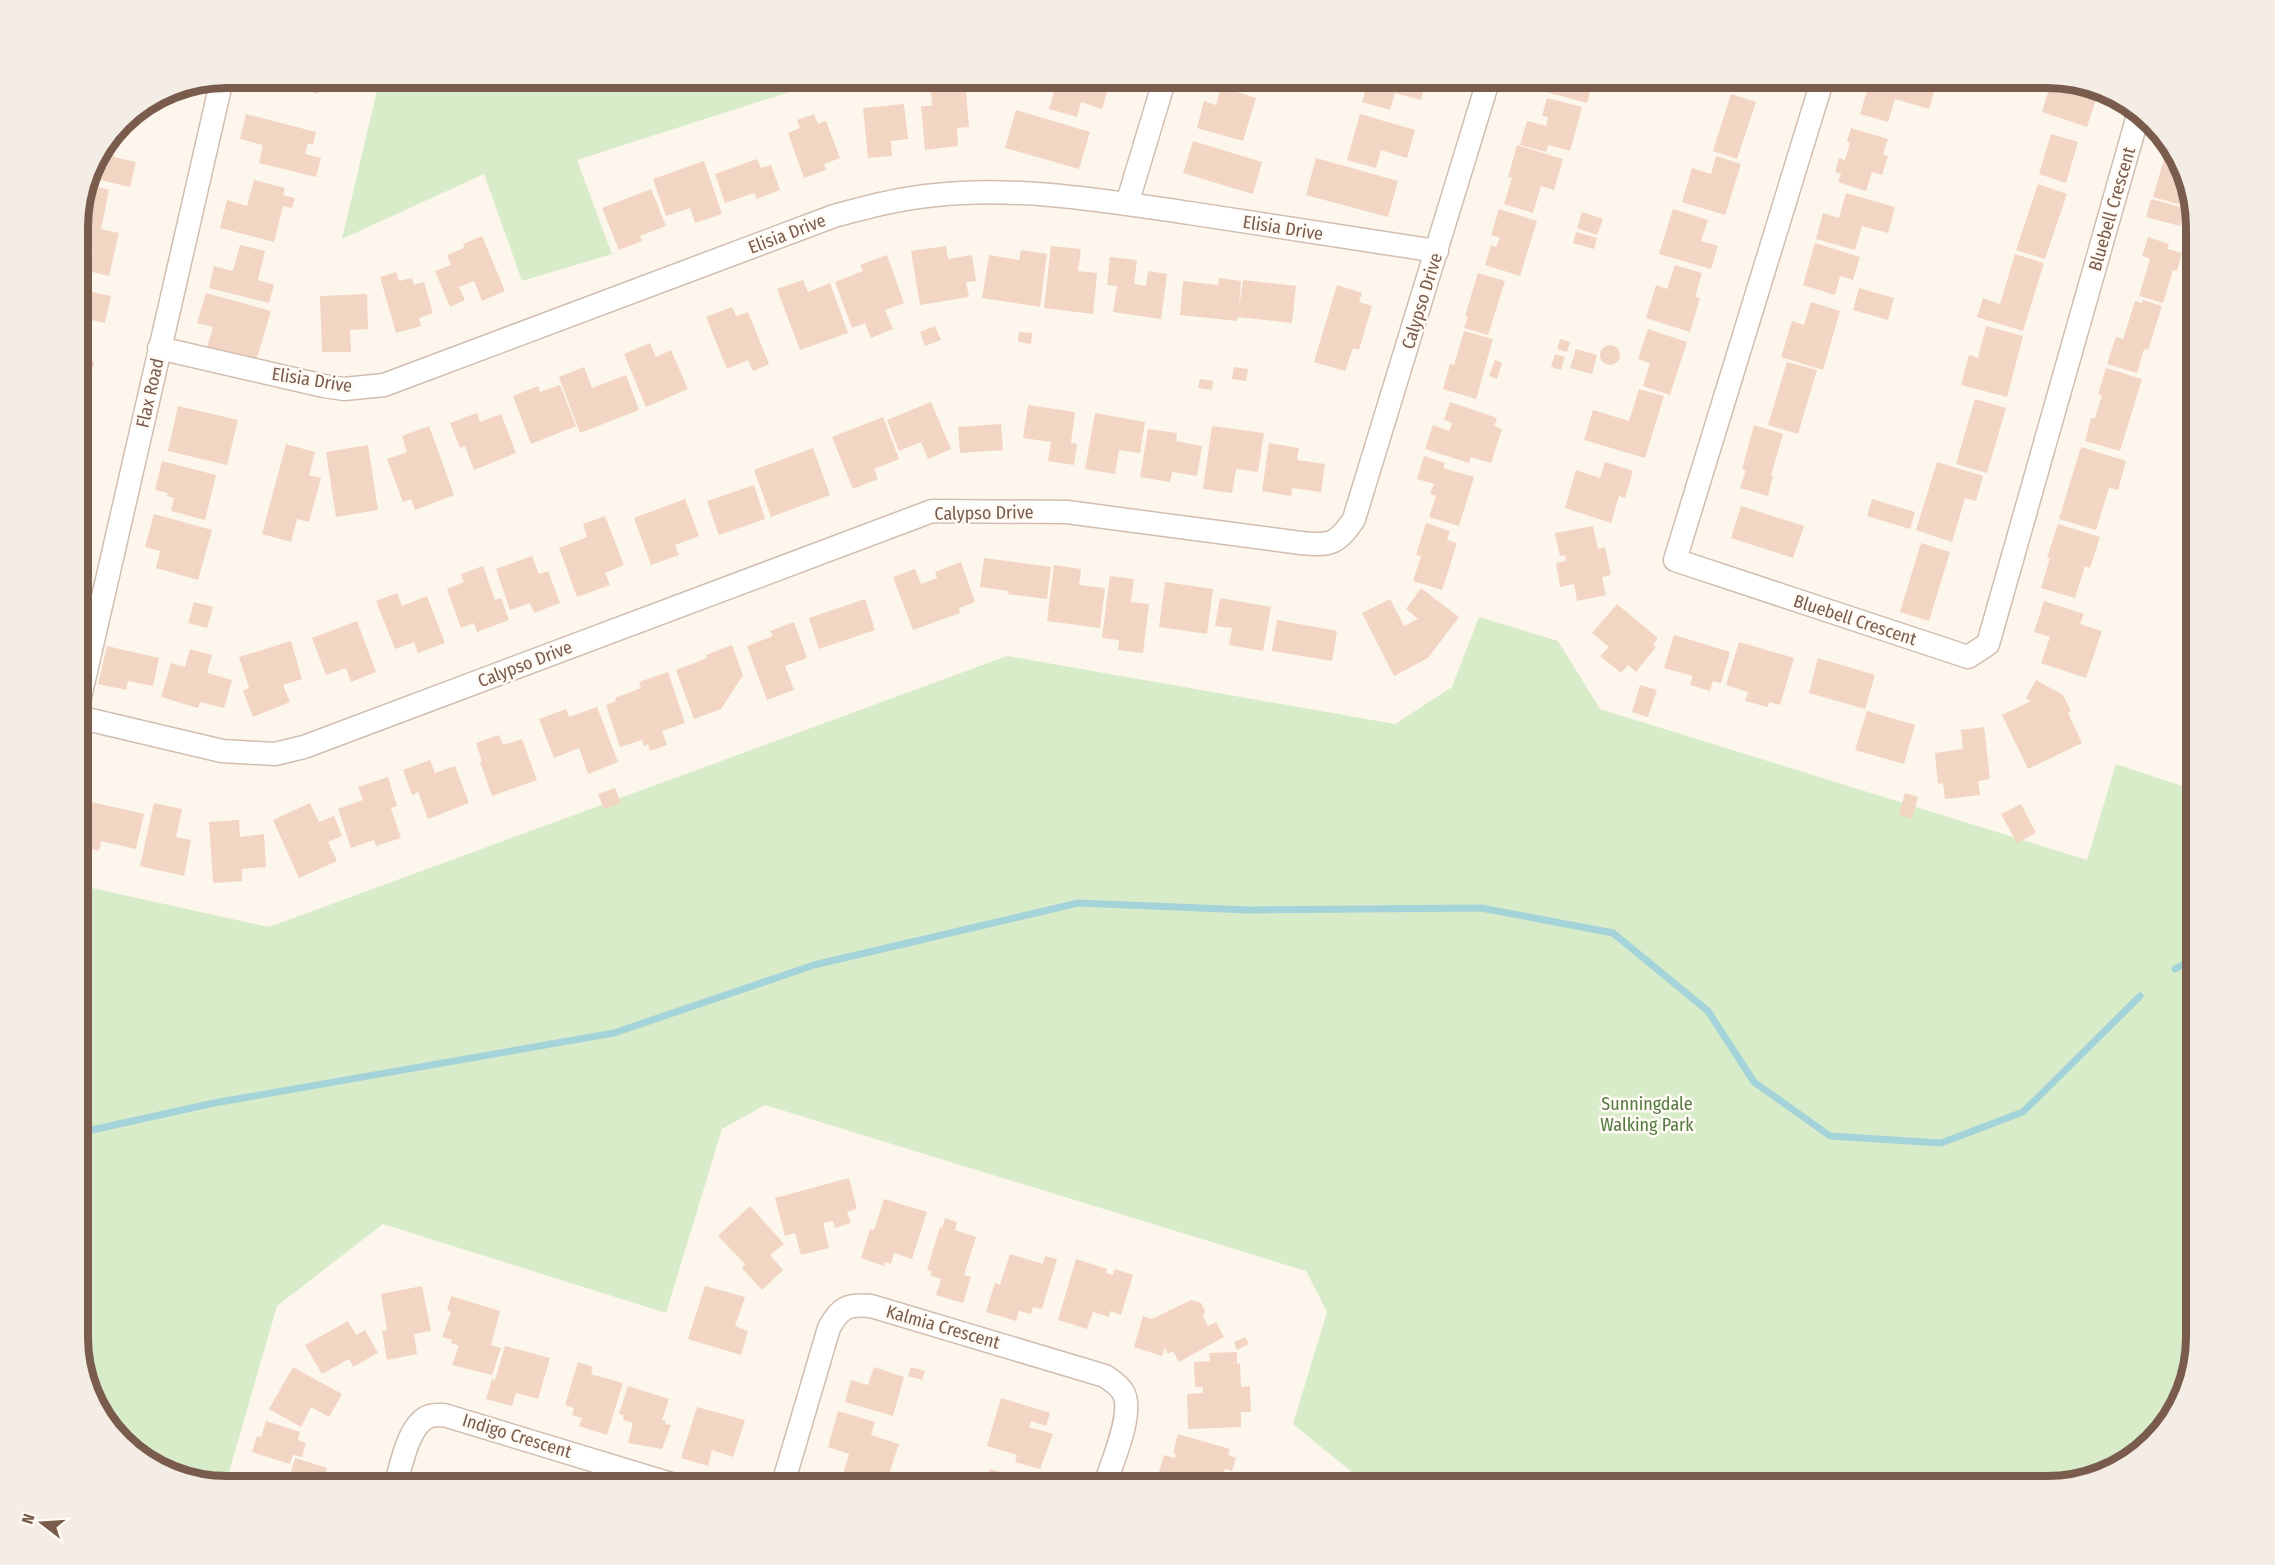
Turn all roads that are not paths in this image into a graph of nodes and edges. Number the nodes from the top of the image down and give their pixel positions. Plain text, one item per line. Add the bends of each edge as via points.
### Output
1 (1162, 88) edge
2 (1486, 88) edge
3 (1820, 88) edge
4 (220, 89) edge
5 (2136, 121) edge
6 (1126, 204) junction
7 (1437, 251) junction
8 (159, 348) junction
9 (89, 657) edge
10 (89, 720) edge
11 (398, 1476) edge
12 (645, 1476) edge
13 (785, 1476) edge
14 (1107, 1476) edge

1 - 6 street
2 - 7 street, Calypso Drive
3 - 5 street, Bluebell Crescent via 1675,560 1968,657 1988,644
4 - 8 street, Flax Road
6 - 7 street, Elisia Drive
6 - 8 street, Elisia Drive via 1046,195 972,193 913,198 867,208 834,216 384,385 364,388 324,386
7 - 10 street, Calypso Drive via 1354,519 1331,544 1067,512 932,512 275,754 222,751
8 - 9 street, Flax Road
11 - 12 street, Indigo Crescent via 417,1425 429,1417 444,1415
13 - 14 street, Kalmia Crescent via 829,1328 835,1316 857,1305 872,1306 1105,1376 1124,1393 1127,1406

